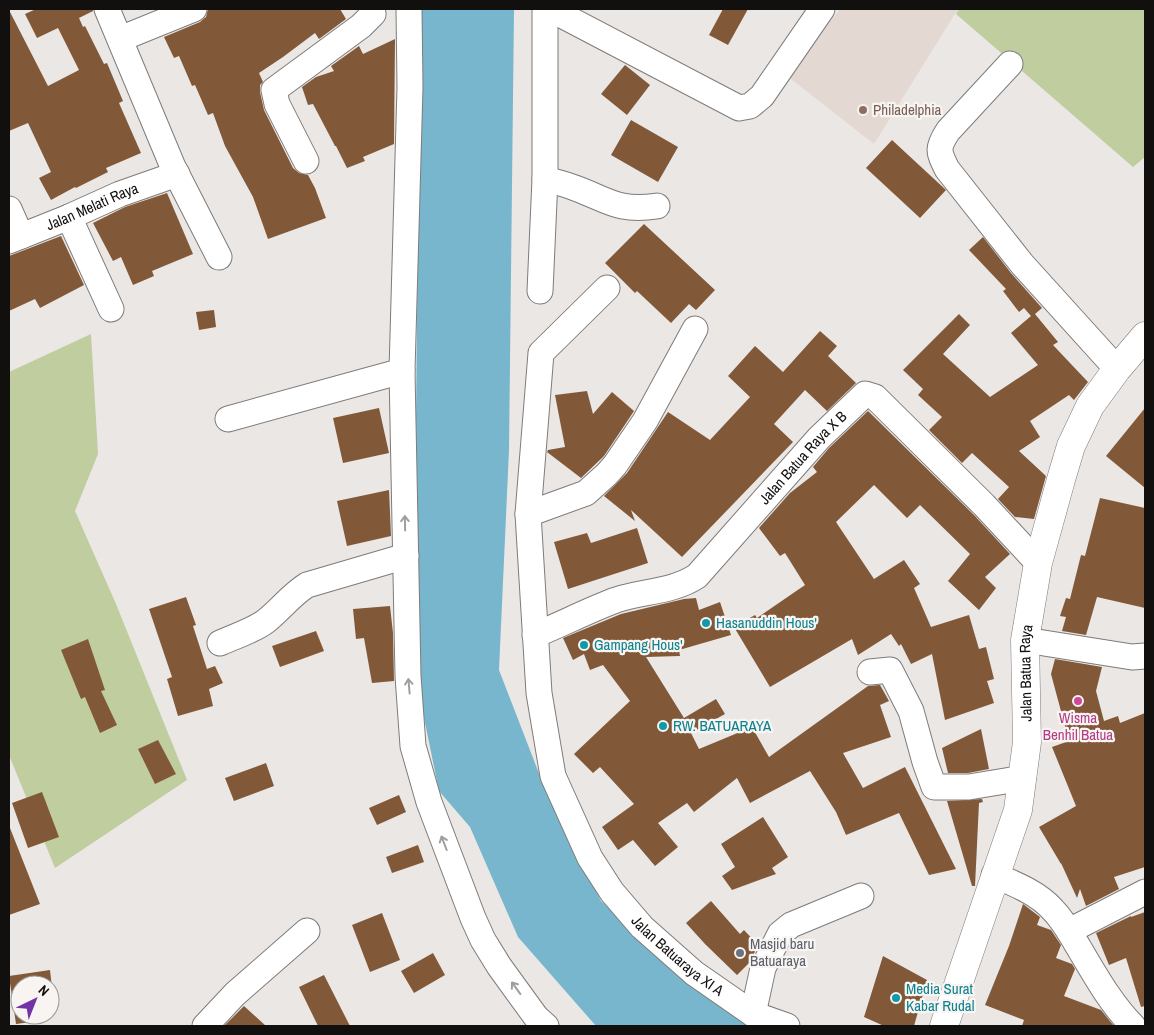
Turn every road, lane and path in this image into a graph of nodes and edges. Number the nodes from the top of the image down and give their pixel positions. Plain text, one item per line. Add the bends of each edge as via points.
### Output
1 (107, 9) edge
2 (194, 9) edge
3 (372, 9) edge
4 (409, 9) edge
5 (545, 9) edge
6 (550, 9) edge
7 (822, 9) edge
8 (120, 39) junction
9 (1010, 64) dead end
10 (306, 161) dead end
11 (177, 174) junction
12 (545, 179) junction
13 (657, 206) dead end
14 (9, 209) edge
15 (69, 217) junction
16 (15, 239) edge
17 (219, 257) dead end
18 (607, 288) dead end
19 (540, 291) dead end
20 (111, 309) dead end
21 (695, 329) dead end
22 (1145, 336) edge
23 (1117, 370) junction
24 (402, 371) junction
25 (228, 419) dead end
26 (528, 514) junction
27 (406, 556) junction
28 (1038, 563) junction
29 (535, 635) junction
30 (1026, 640) junction
31 (220, 643) dead end
32 (1145, 656) edge
33 (870, 672) dead end
34 (1023, 778) junction
35 (994, 875) junction
36 (1145, 892) edge
37 (861, 896) dead end
38 (307, 931) dead end
39 (1069, 932) junction
40 (753, 1014) junction
41 (205, 1026) edge
42 (546, 1026) edge
43 (787, 1026) edge
44 (944, 1026) edge
45 (1133, 1026) edge

1 - 8 street
2 - 8 street
3 - 10 street via 373,14 361,26 274,90 277,104
4 - 24 street via 410,87
5 - 12 street
6 - 7 street via 739,108 750,106 762,96
8 - 11 street
9 - 23 street via 948,131 940,142 939,153 947,169 1022,264
11 - 15 street, Jalan Melati Raya via 120,194
11 - 17 street
12 - 13 street via 617,206 639,209
12 - 19 street
14 - 16 street
15 - 16 street, Jalan Melati Raya
15 - 20 street
18 - 26 street, Jalan Batuaraya XI A via 541,352
21 - 26 street via 645,421 607,474 586,492
22 - 23 main road, Jalan Batua Raya
23 - 28 main road, Jalan Batua Raya via 1090,406 1071,446
24 - 25 street
27 -> 24 street
26 - 29 street, Jalan Batuaraya XI A
27 - 31 street via 307,585 265,622
42 -> 27 street via 536,1017 483,940 429,802 413,746
28 - 29 street, Jalan Batua Raya X B via 875,397 865,394 819,438 697,576 675,587 617,600
28 - 30 main road, Jalan Batua Raya
29 - 40 street, Jalan Batuaraya XI A via 539,693 553,776 590,858 612,892 642,927 694,973
30 - 32 street via 1132,657
30 - 34 main road, Jalan Batua Raya via 1027,742
33 - 34 street via 890,670 912,711 934,787 969,787
34 - 35 main road, Jalan Batua Raya via 1018,810
35 - 39 street via 1038,897 1053,909
35 - 44 main road, Jalan Batua Raya
36 - 39 street
37 - 40 street via 791,925 780,934 763,968
38 - 41 street
39 - 45 street via 1118,1009
40 - 43 street, Jalan Batuaraya XI A

